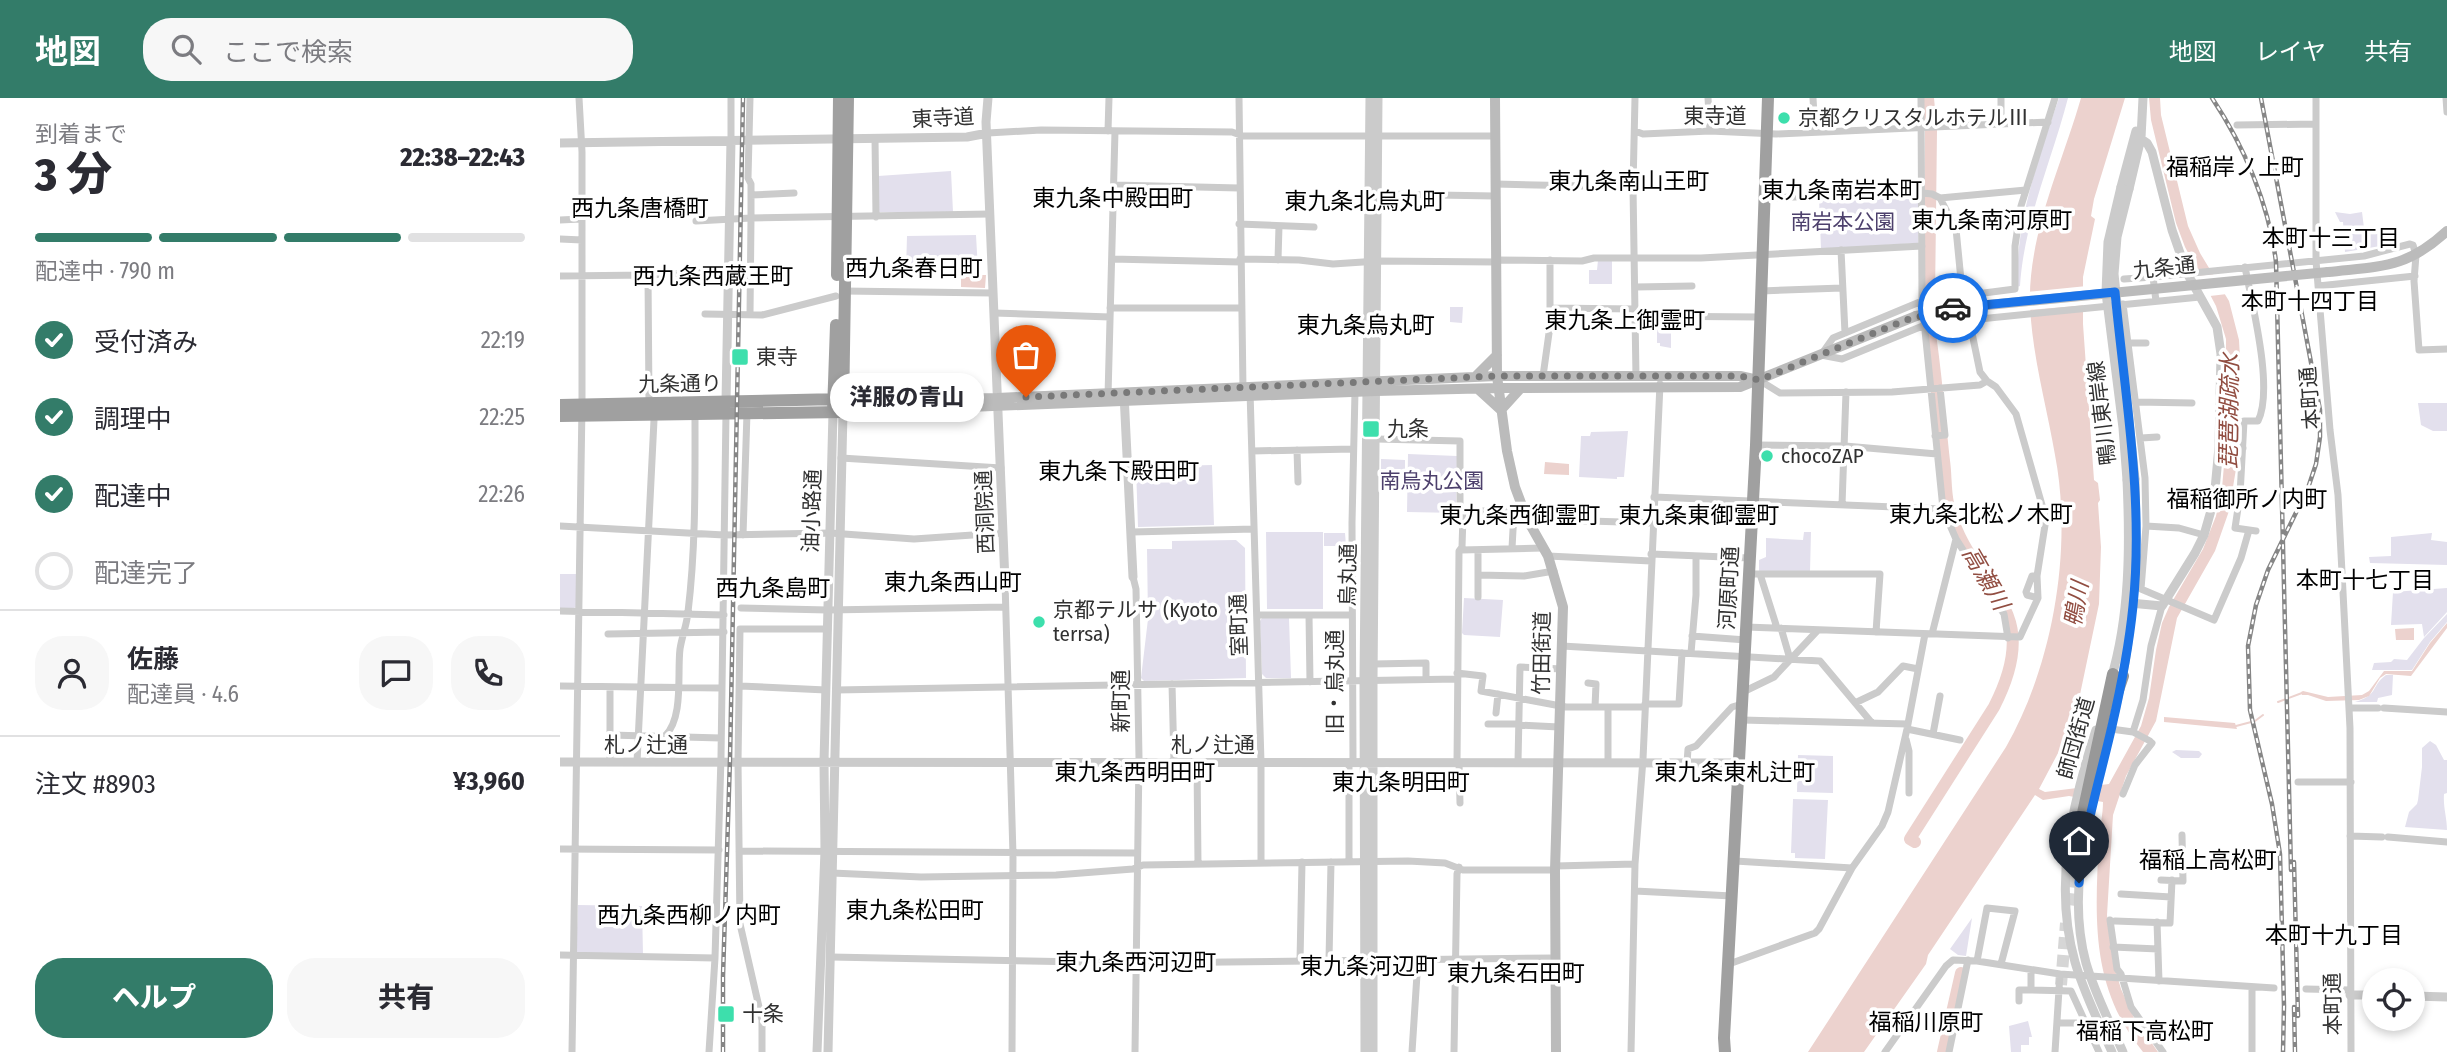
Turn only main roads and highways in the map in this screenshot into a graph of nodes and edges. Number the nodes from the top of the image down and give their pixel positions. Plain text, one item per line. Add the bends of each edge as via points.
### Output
1 (839, 98) edge
2 (848, 98) edge
3 (1495, 98) edge
4 (1768, 98) edge
5 (844, 139) junction
6 (2447, 231) edge
7 (1497, 355) junction
8 (1497, 376) junction
9 (1518, 376) junction
10 (1475, 377) junction
11 (1759, 380) junction
12 (1660, 382) junction
13 (1372, 387) junction
14 (1498, 388) junction
15 (1521, 388) junction
16 (1478, 389) junction
17 (1246, 392) junction
18 (560, 405) edge
19 (838, 406) junction
20 (726, 407) junction
21 (651, 409) junction
22 (582, 410) junction
23 (1501, 410) junction
24 (560, 416) edge
25 (2118, 675) road end
26 (2075, 850) tunnel mouth
27 (1724, 1038) junction
28 (1556, 1052) edge
29 (1720, 1052) edge
30 (1726, 1052) edge

1 - 5 highway, 油小路通
2 - 5 highway, 油小路通
3 - 7 main road, 竹田街道
4 - 11 highway, 河原町通
5 - 19 highway, 油小路通
6 - 11 main road, 九条通, bridge via 2427,249 2391,264 1916,316
7 - 8 main road, 竹田街道
7 - 9 main road
7 - 10 main road
8 - 9 main road, 九条通
8 - 10 main road, 九条通
8 - 14 main road, 竹田街道
9 - 12 main road, 九条通 via 1636,377
10 - 13 main road, 九条通
11 - 12 main road, 九条通 via 1740,387
11 - 27 highway, 河原町通 via 1749,558 1754,574 1746,633
12 - 15 main road, 九条通
13 - 16 main road, 九条通
13 - 17 main road, 九条通
13 - 17 main road, 九条通 via 1355,392
14 - 15 main road, 九条通
14 - 16 main road, 九条通
14 - 23 main road, 竹田街道
15 - 23 main road
16 - 23 main road
17 - 19 main road, 九条通
18 - 22 highway, 九条通り
19 - 20 highway, 九条通り
19 - 20 highway, 九条通り via 747,413
20 - 21 highway, 九条通り
20 - 21 highway, 九条通り via 695,414
21 - 22 highway, 九条通り
22 - 24 highway, 九条通り
23 - 28 main road, 竹田街道 via 1522,514 1546,552 1563,607 1555,868
25 - 26 highway
27 - 29 highway, 河原町通
27 - 30 highway, 河原町通

